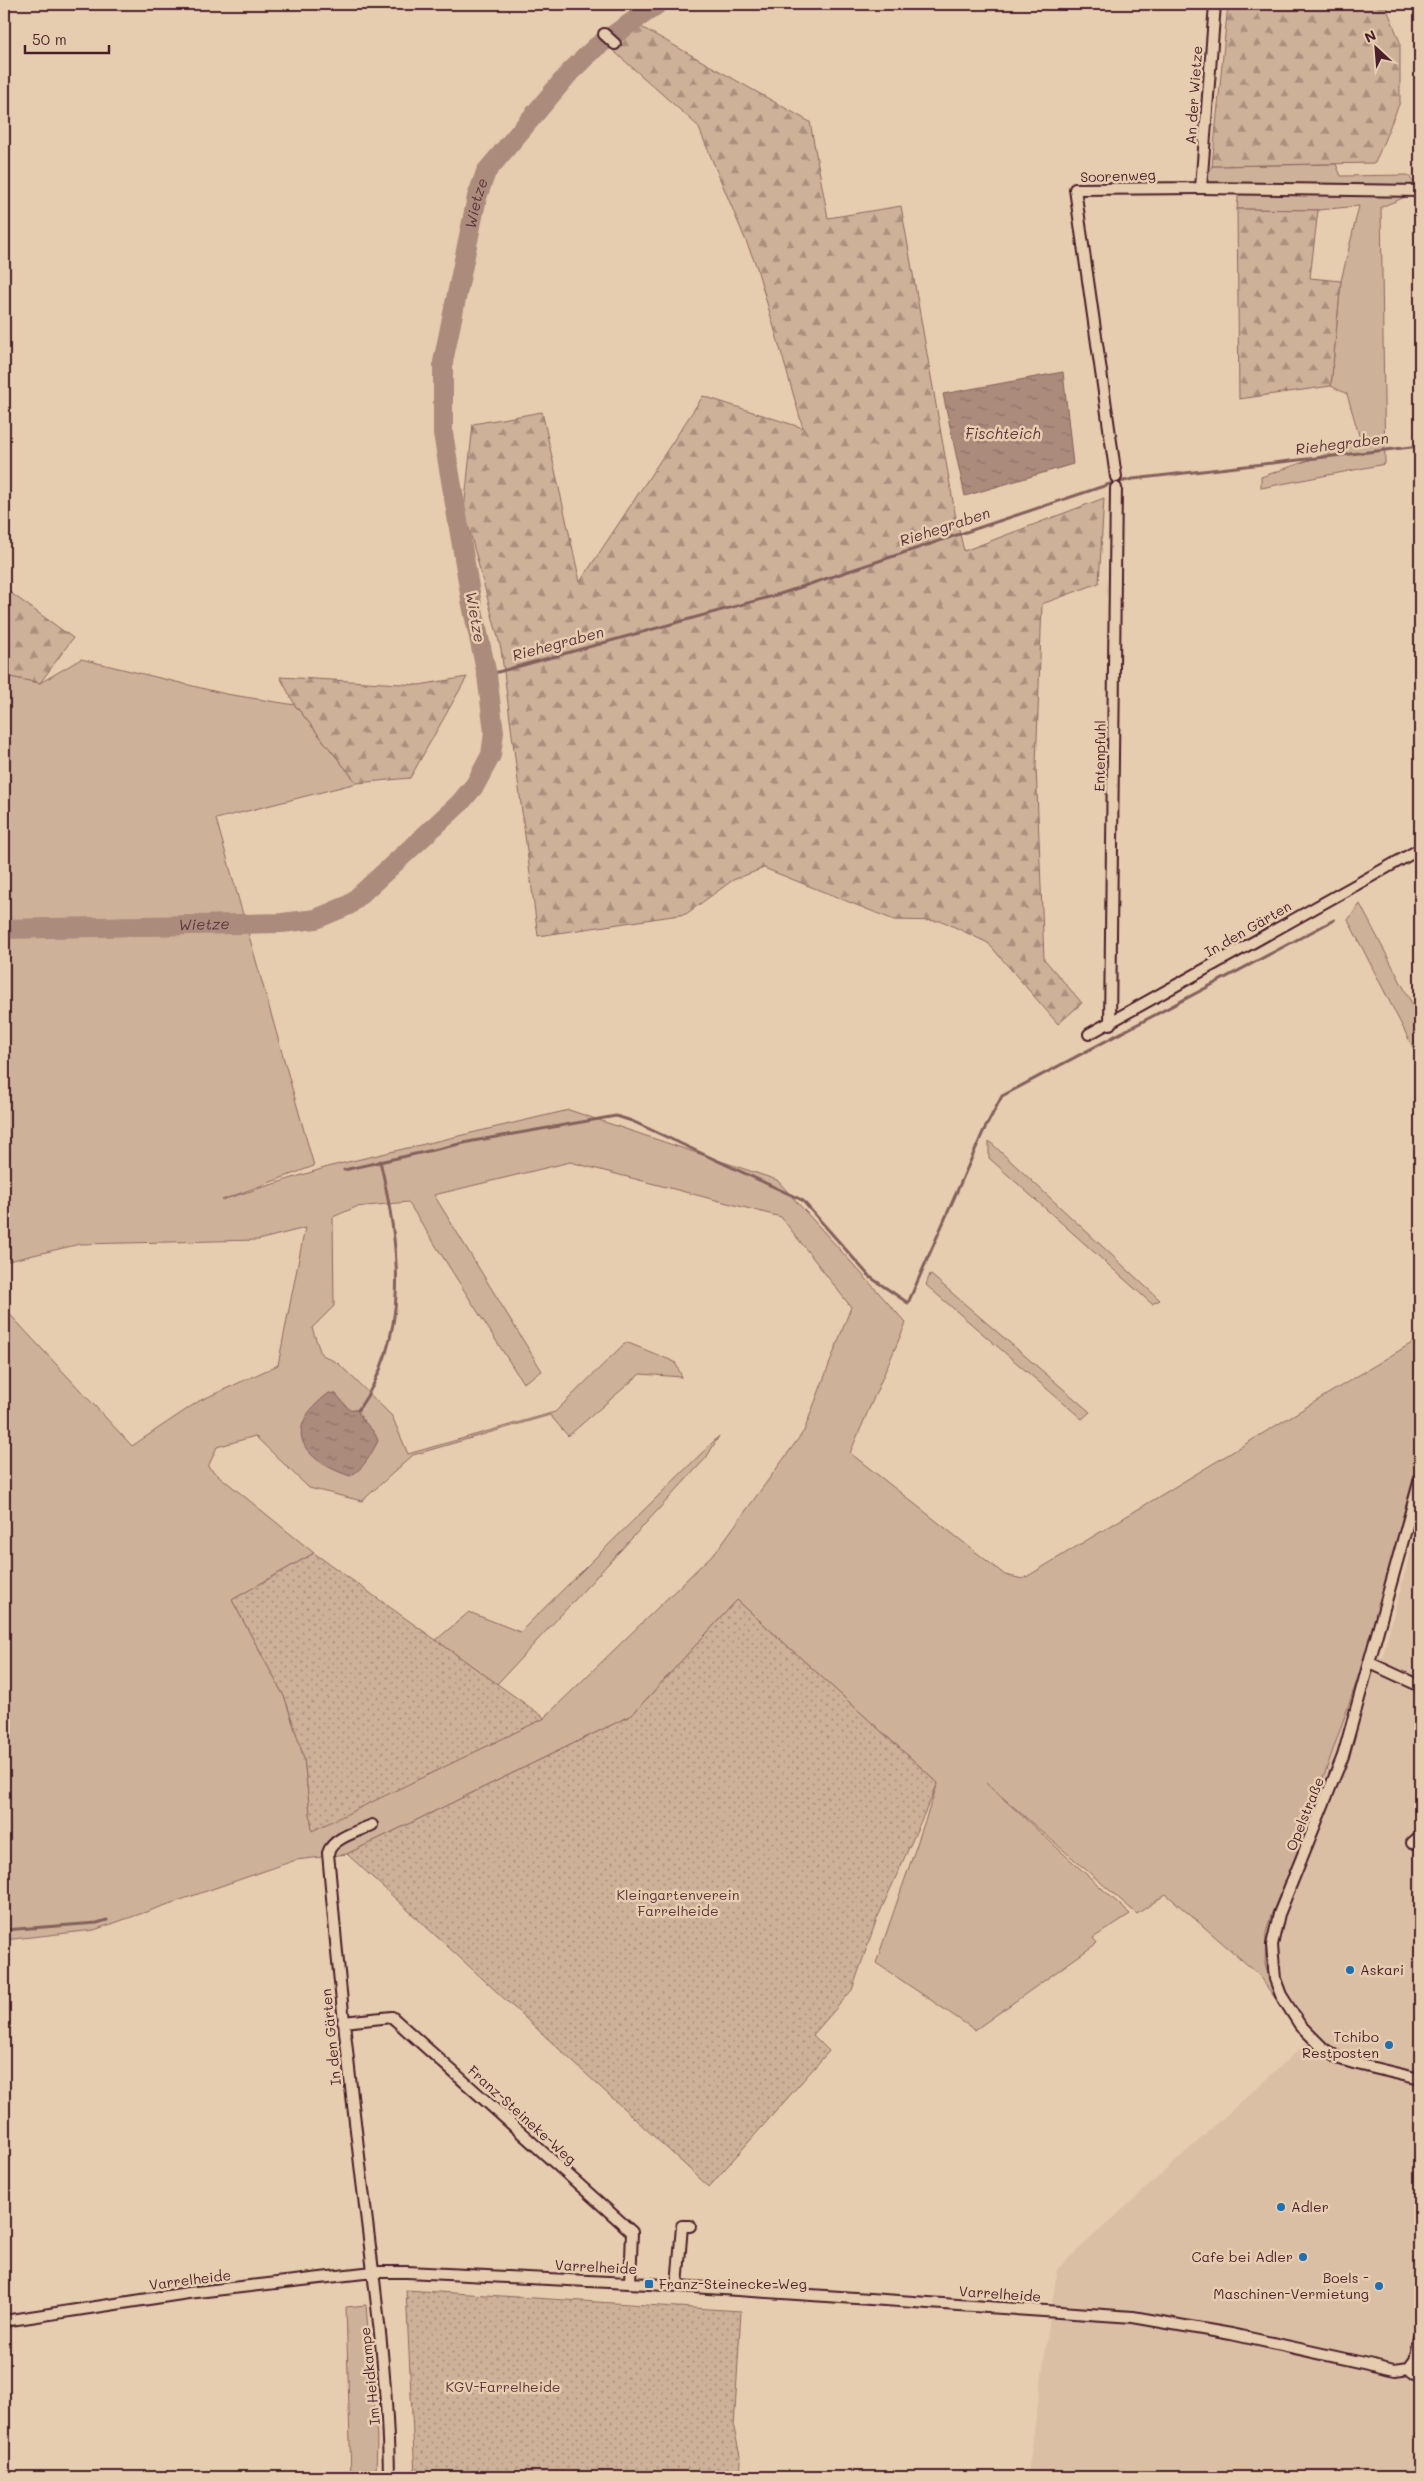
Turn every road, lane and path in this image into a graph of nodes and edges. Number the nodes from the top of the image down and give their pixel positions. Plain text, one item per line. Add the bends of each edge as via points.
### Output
1 (1215, 4) edge
2 (604, 34) dead end
3 (615, 44) dead end
4 (1201, 188) junction
5 (1420, 191) edge
6 (1116, 482) joint
7 (1420, 849) edge
8 (1110, 1024) junction
9 (1089, 1034) dead end
10 (1420, 1479) edge
11 (1370, 1663) junction
12 (1420, 1686) edge
13 (372, 1825) dead end
14 (342, 2022) junction
15 (1420, 2079) edge
16 (690, 2226) dead end
17 (373, 2272) junction
18 (630, 2283) junction
19 (677, 2286) junction
20 (4, 2322) edge
21 (1420, 2338) edge
22 (1409, 2368) junction
23 (1420, 2374) edge
24 (389, 2477) edge

1 - 4 street, An der Wietze
2 - 3 street
4 - 5 street, Soorenweg
4 - 6 street, Soorenweg via 1075,189
6 - 8 street, Entenpfuhl
7 - 8 street, In den Gärten
8 - 9 street, In den Gärten
10 - 11 street, Opelstraße
11 - 12 street
11 - 15 street, Opelstraße via 1343,1756 1277,1921 1272,1944 1275,1979 1290,2012 1324,2049 1340,2059
13 - 14 street, In den Gärten via 336,1842 329,1847 328,1853
14 - 17 street, In den Gärten
14 - 18 street, Franz-Steineke-Weg via 392,2017 632,2232
16 - 19 street via 682,2226
17 - 18 street, Varrelheide
17 - 20 street, Varrelheide via 188,2293
17 - 24 street, Im Heidkampe via 389,2425
18 - 19 street, Varrelheide
19 - 22 street, Varrelheide via 1133,2317 1231,2334 1395,2370
21 - 22 street via 1415,2360
22 - 23 street, Varrelheide via 1414,2374

